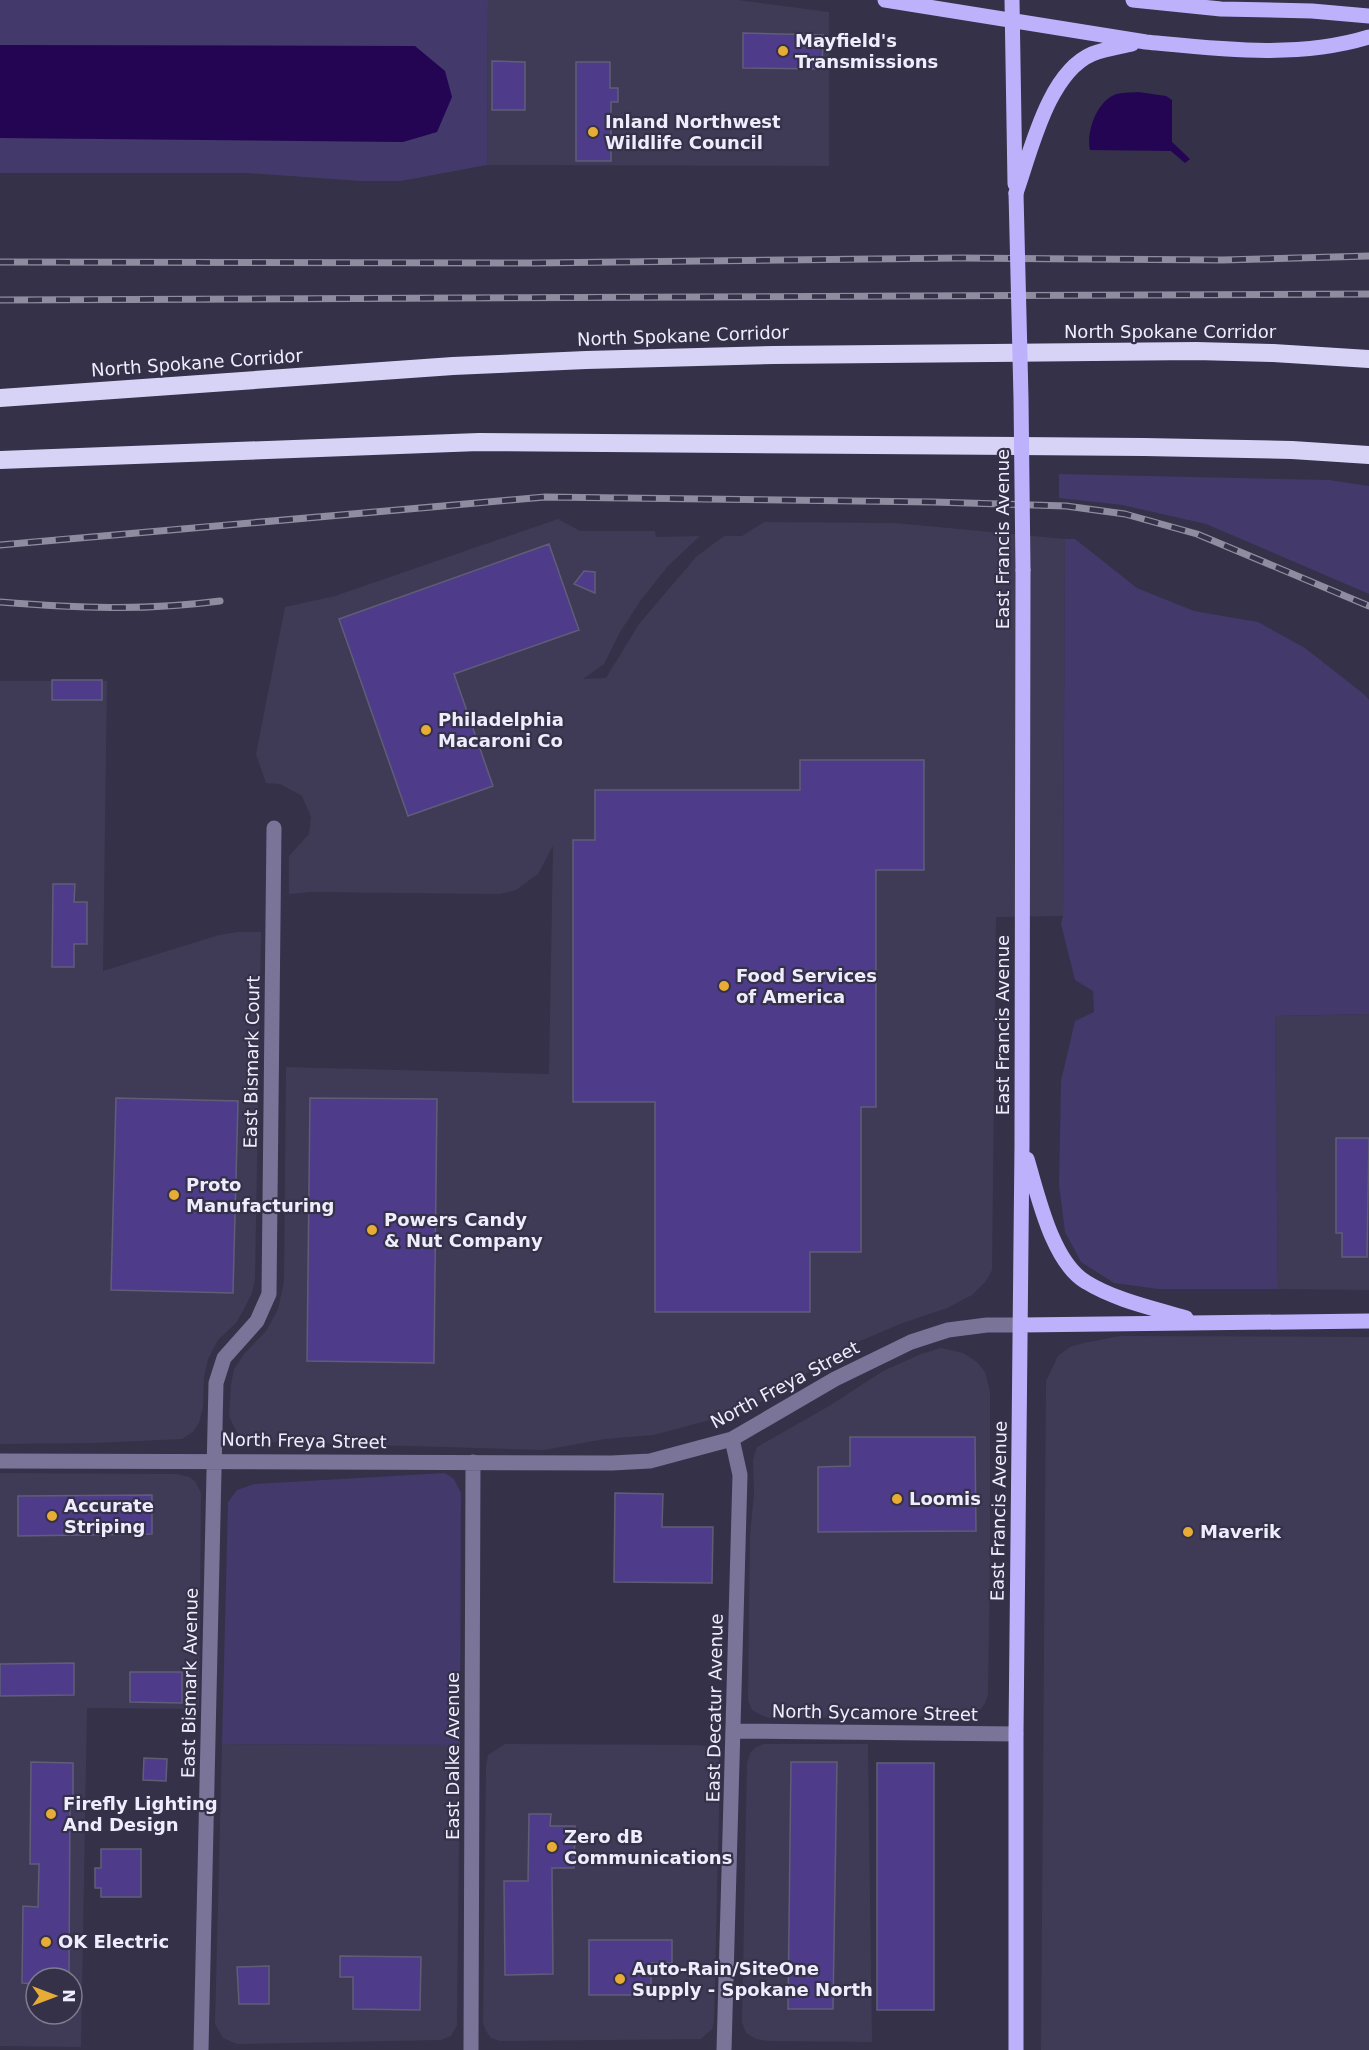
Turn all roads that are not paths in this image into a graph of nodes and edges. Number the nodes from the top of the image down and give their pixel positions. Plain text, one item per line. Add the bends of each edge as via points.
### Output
1 (885, 0) edge
2 (1012, 0) edge
3 (1133, 0) edge
4 (1369, 16) edge
5 (1012, 20) junction
6 (1369, 37) edge
7 (1146, 42) junction
8 (1016, 192) junction
9 (1369, 360) edge
10 (0, 398) edge
11 (1369, 455) edge
12 (0, 460) edge
13 (274, 828) dead end
14 (1022, 1144) junction
15 (1369, 1321) edge
16 (1198, 1322) junction
17 (1021, 1325) junction
18 (732, 1439) junction
19 (214, 1460) junction
20 (0, 1461) edge
21 (473, 1462) junction
22 (734, 1731) junction
23 (1016, 1734) junction
24 (201, 2050) edge
25 (471, 2050) edge
26 (724, 2050) edge
27 (1016, 2050) edge

1 - 5 main road
2 - 5 main road, East Francis Avenue
3 - 4 main road via 1221,9
5 - 7 main road
5 - 8 main road, East Francis Avenue
6 - 7 main road via 1278,50
7 - 8 main road via 1090,55 1067,72 1049,99
8 - 14 main road, East Francis Avenue, bridge via 1023,570
9 - 10 highway, North Spokane Corridor via 1274,352 1196,351 673,356 453,366
11 - 12 highway via 1156,447 479,442
13 - 19 street, East Bismark Court via 269,1294 257,1321 224,1358 218,1374
14 - 16 main road via 1047,1222 1075,1273 1100,1290
14 - 17 main road, East Francis Avenue
15 - 16 main road, North Freya Street
16 - 17 main road, North Freya Street
17 - 18 street, North Freya Street via 948,1330 910,1342 835,1379
17 - 23 main road, East Francis Avenue
18 - 21 street, North Freya Street via 650,1461
18 - 22 street, East Decatur Avenue via 740,1475
19 - 20 street, North Freya Street
19 - 21 street, North Freya Street
19 - 24 street, East Bismark Avenue
21 - 25 street, East Dalke Avenue
22 - 23 street, North Sycamore Street
22 - 26 street, East Decatur Avenue
23 - 27 main road, East Francis Avenue

